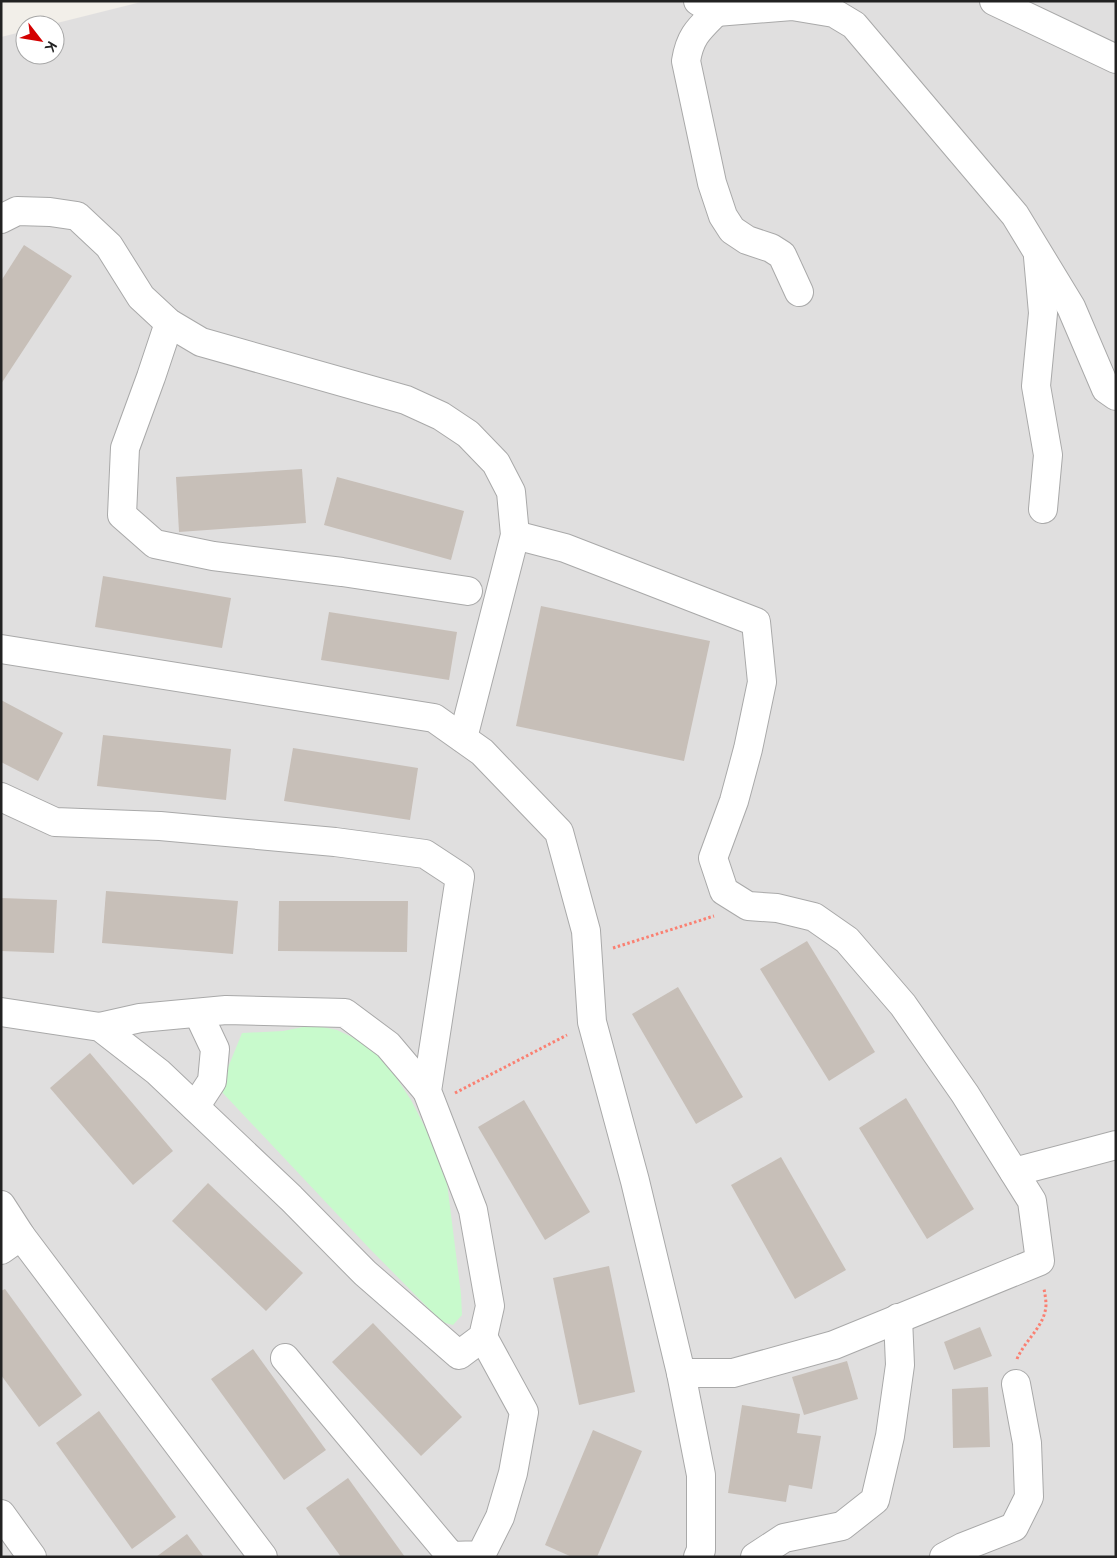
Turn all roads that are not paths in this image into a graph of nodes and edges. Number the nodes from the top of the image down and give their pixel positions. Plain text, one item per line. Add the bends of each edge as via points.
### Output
1 (994, 1) edge
2 (707, 7) edge
3 (1116, 59) edge
4 (1, 219) edge
5 (1037, 252) junction
6 (799, 292) dead end
7 (169, 323) junction
8 (1116, 396) edge
9 (1043, 509) dead end
10 (515, 535) junction
11 (468, 591) dead end
12 (1, 649) edge
13 (462, 738) junction
14 (1, 797) edge
15 (1, 1012) edge
16 (198, 1013) junction
17 (100, 1027) junction
18 (430, 1098) junction
19 (195, 1107) junction
20 (1116, 1145) edge
21 (1014, 1172) junction
22 (1, 1205) edge
23 (11, 1243) edge
24 (898, 1318) junction
25 (483, 1337) junction
26 (285, 1358) dead end
27 (681, 1373) junction
28 (1016, 1384) road end
29 (1, 1514) edge
30 (32, 1557) edge
31 (264, 1557) edge
32 (698, 1557) edge
33 (754, 1557) edge
34 (944, 1557) edge

1 - 3 street
2 - 5 street via 792,6 834,13 854,25 1015,215
2 - 6 street via 689,45 686,60 712,183 723,216 732,230 746,240 782,255
4 - 7 street via 17,211 77,216 109,246 141,297
5 - 8 street via 1071,307 1106,388
5 - 9 street via 1043,313 1036,386 1048,456
7 - 10 street via 201,342 406,400 441,416 468,434 496,464 511,492
7 - 11 street via 125,448 122,515 155,544 213,556
10 - 13 street
10 - 21 street via 565,548 756,622 762,682 734,802 713,858 724,891 748,906 777,908 814,917 846,940 903,1005
12 - 13 street via 434,718
13 - 27 street via 482,752 559,832 586,931 592,1022 635,1181
14 - 18 street via 55,822 160,826 425,854 460,877
15 - 17 street
16 - 17 street via 140,1018
16 - 18 street via 226,1010 345,1013 388,1045
16 - 19 street via 215,1049 212,1081
17 - 19 street via 158,1072
18 - 25 street via 473,1210 490,1306
19 - 25 street via 365,1273 459,1355
20 - 21 street
21 - 24 street via 1032,1201 1040,1261
22 - 23 street
23 - 31 street
24 - 27 street via 834,1345 733,1373
24 - 33 street via 900,1365 890,1436 875,1500 842,1526 784,1538
25 - 26 street via 524,1412 513,1473 500,1517 481,1555 451,1556
27 - 32 street via 701,1475 701,1550
28 - 34 street via 1028,1443 1029,1497 1014,1527
29 - 30 street

